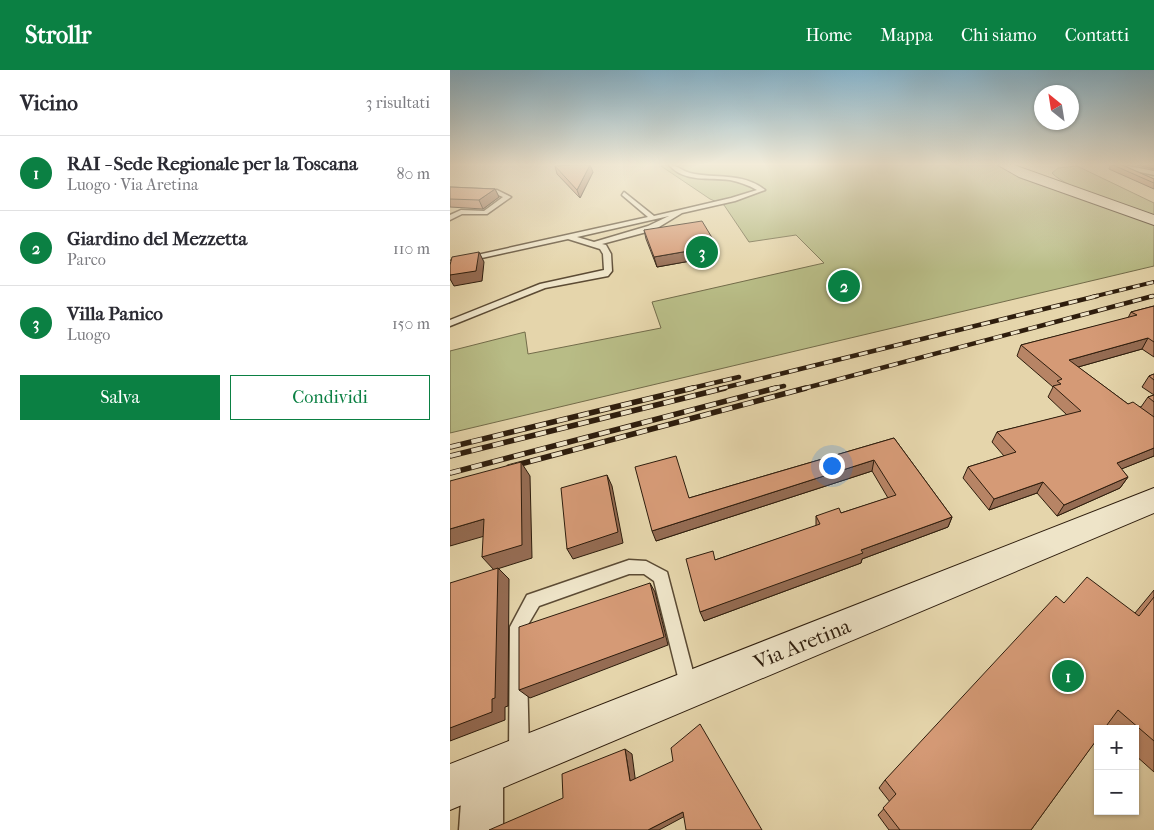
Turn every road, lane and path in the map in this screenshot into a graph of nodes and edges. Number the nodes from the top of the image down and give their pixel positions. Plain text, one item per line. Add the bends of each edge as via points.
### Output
1 (503, 200) edge
2 (632, 200) edge
3 (731, 200) edge
4 (1099, 200) edge
5 (688, 209) junction
6 (450, 211) edge
7 (461, 212) junction
8 (650, 216) junction
9 (450, 218) edge
10 (1154, 220) edge
11 (570, 237) junction
12 (595, 244) junction
13 (450, 263) edge
14 (450, 323) edge
15 (1154, 500) edge
16 (689, 690) junction
17 (484, 774) edge
18 (481, 830) edge

1 - 7 lane via 485,213
2 - 8 lane
3 - 5 lane
4 - 10 main road
5 - 8 lane
5 - 12 lane via 651,228
6 - 7 lane
7 - 9 lane
8 - 11 lane
11 - 12 lane
11 - 13 lane
12 - 14 lane via 603,247 607,254 608,271 605,274 543,286
15 - 16 main road, Via Aretina
16 - 17 main road, Via Aretina
16 - 17 lane via 661,577 652,569 641,565 629,567 533,600 518,627
17 - 18 street

